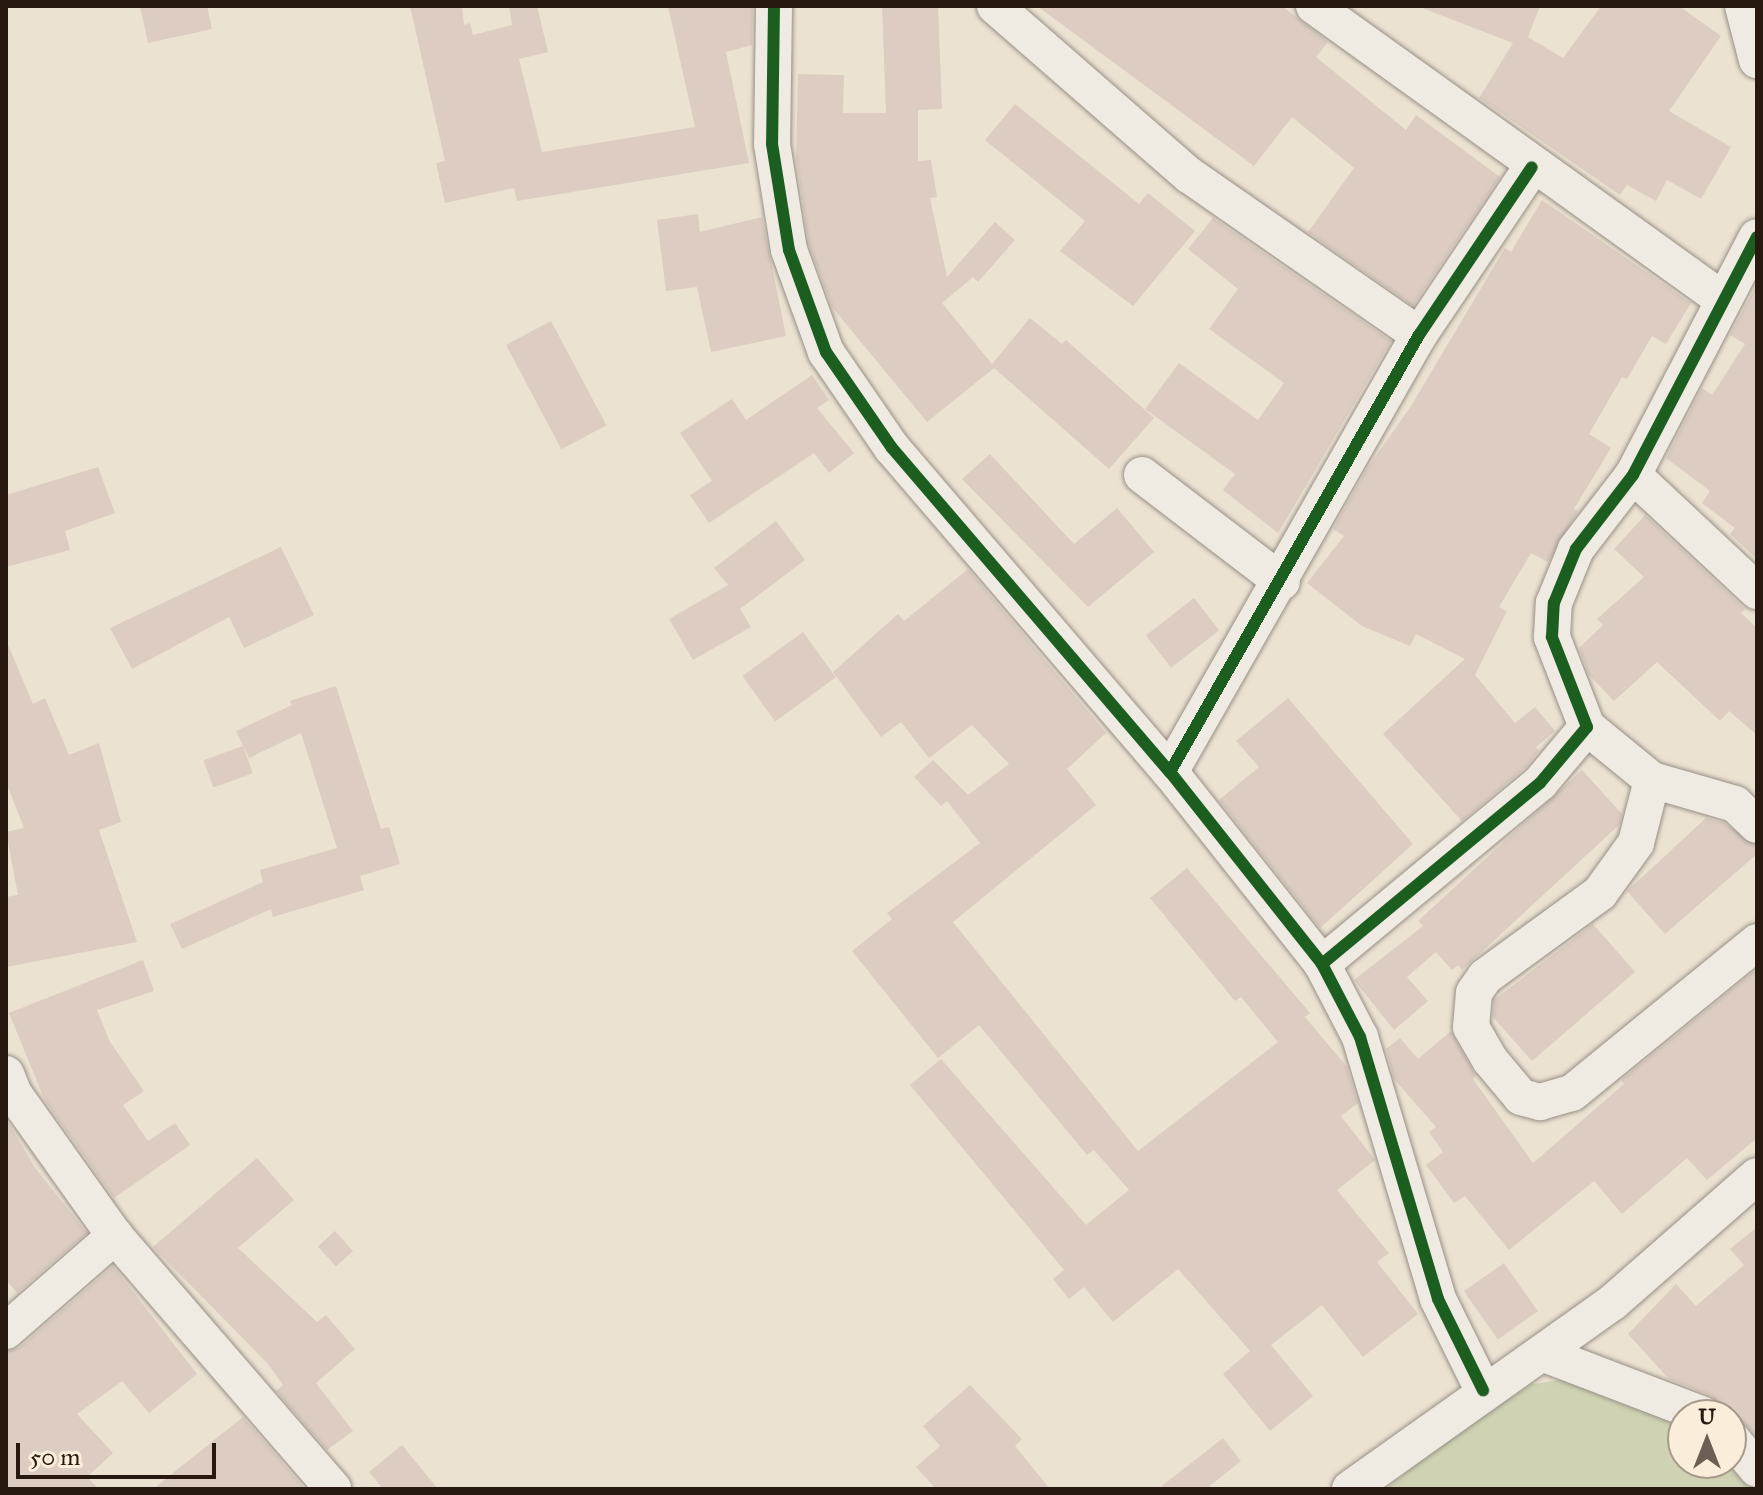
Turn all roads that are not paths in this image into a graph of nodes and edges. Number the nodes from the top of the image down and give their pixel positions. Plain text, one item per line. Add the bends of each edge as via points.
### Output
1 (774, 6) edge
2 (995, 6) edge
3 (1314, 6) edge
4 (1743, 6) edge
5 (1757, 60) edge
6 (1532, 167) junction
7 (1757, 237) edge
8 (1722, 299) junction
9 (1419, 335) junction
10 (1142, 475) dead end
11 (1633, 475) junction
12 (1282, 582) junction
13 (1757, 591) edge
14 (1587, 727) junction
15 (1170, 772) junction
16 (1652, 780) junction
17 (1757, 825) edge
18 (1757, 942) edge
19 (1322, 964) junction
20 (6, 1074) edge
21 (1757, 1176) edge
22 (115, 1236) junction
23 (6, 1331) edge
24 (1544, 1354) junction
25 (1483, 1390) junction
26 (1667, 1401) edge
27 (333, 1489) edge
28 (1350, 1489) edge

1 - 15 street via 772,144 789,250 826,352 892,448
2 - 9 street via 1189,175
3 - 6 street
4 - 5 street
6 - 8 street
6 - 9 street
7 - 8 street
8 - 11 street
9 - 12 street
10 - 12 street
11 - 13 street
11 - 14 street via 1576,549 1554,603 1552,637
12 - 15 street
14 - 16 street
14 - 19 street via 1540,783
15 - 19 street
16 - 17 street via 1735,804
16 - 18 street via 1636,843 1600,893 1485,977 1474,993 1471,1027 1490,1060 1521,1097 1540,1102 1572,1093
19 - 25 street via 1360,1037 1438,1299
20 - 22 street via 14,1094
21 - 24 street
22 - 23 street
22 - 27 street
24 - 25 street
24 - 26 street
25 - 28 street

